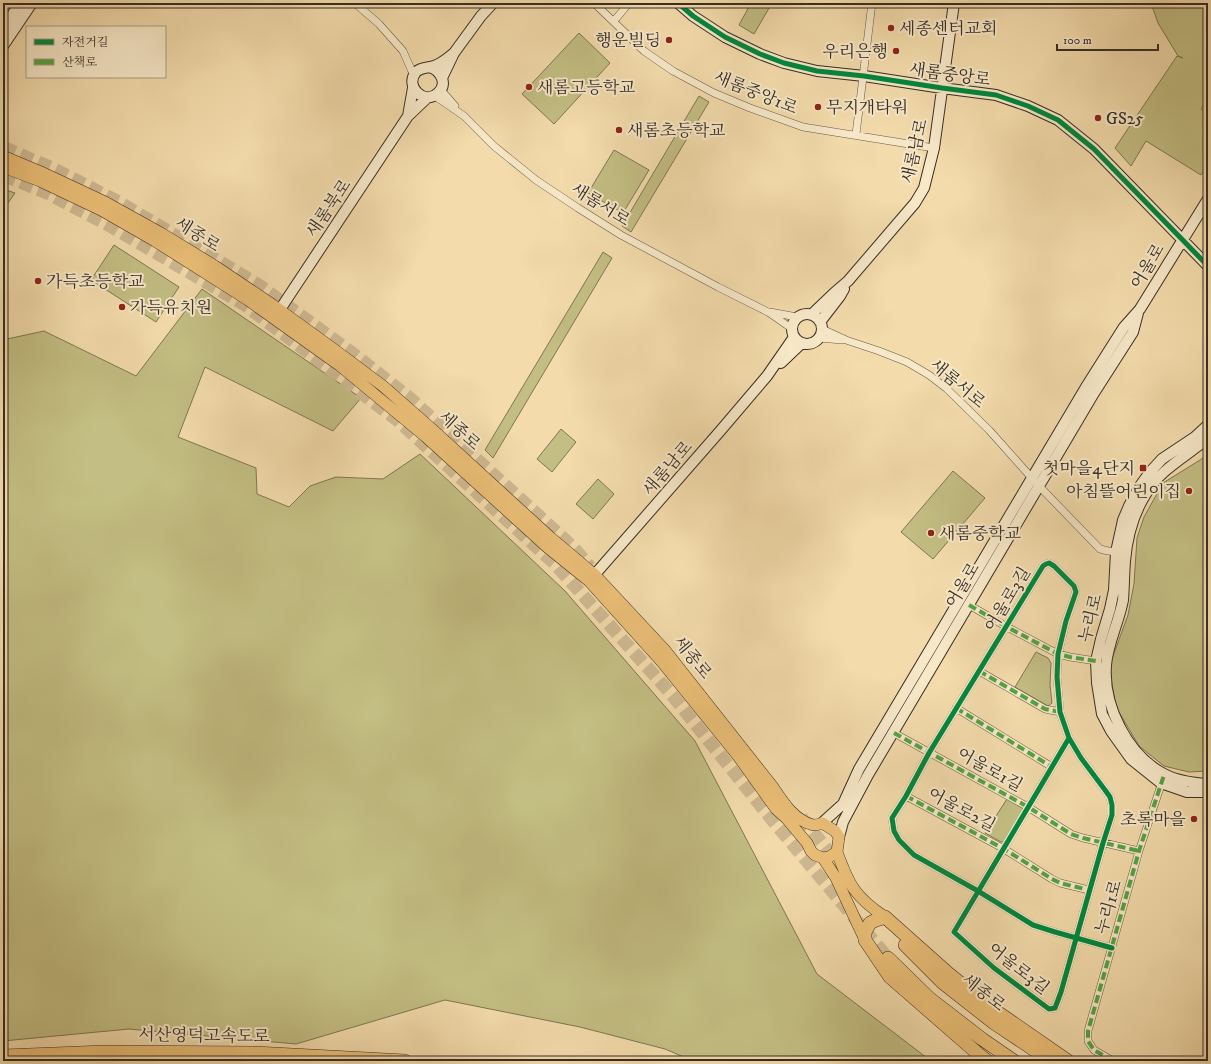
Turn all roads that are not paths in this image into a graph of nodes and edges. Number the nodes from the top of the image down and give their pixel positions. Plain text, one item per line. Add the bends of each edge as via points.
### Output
1 (20, 3) edge
2 (32, 3) edge
3 (356, 3) edge
4 (493, 3) edge
5 (594, 3) edge
6 (628, 3) edge
7 (678, 3) edge
8 (872, 3) edge
9 (954, 3) edge
10 (614, 21) junction
11 (3, 29) edge
12 (3, 46) edge
13 (454, 53) junction
14 (430, 67) junction
15 (417, 72) junction
16 (864, 76) junction
17 (442, 78) junction
18 (414, 88) junction
19 (942, 88) junction
20 (434, 94) junction
21 (408, 116) junction
22 (856, 134) junction
23 (934, 148) junction
24 (3, 156) edge
25 (3, 167) edge
26 (1208, 199) edge
27 (1182, 240) junction
28 (1208, 266) edge
29 (848, 282) junction
30 (1140, 309) junction
31 (768, 312) junction
32 (276, 314) junction
33 (812, 314) junction
34 (797, 317) junction
35 (820, 330) junction
36 (796, 336) junction
37 (1208, 426) edge
38 (1208, 438) edge
39 (1032, 478) junction
40 (1039, 486) junction
41 (1121, 552) junction
42 (592, 578) junction
43 (969, 605) junction
44 (1007, 626) junction
45 (1058, 654) junction
46 (1096, 660) junction
47 (979, 671) junction
48 (956, 708) junction
49 (1060, 712) junction
50 (894, 733) junction
51 (1069, 738) junction
52 (929, 753) junction
53 (1052, 767) junction
54 (1163, 779) junction
55 (1208, 784) edge
56 (1208, 792) edge
57 (906, 796) junction
58 (1028, 807) junction
59 (818, 824) junction
60 (839, 837) junction
61 (807, 843) junction
62 (1103, 843) junction
63 (1004, 849) junction
64 (1139, 851) junction
65 (837, 852) junction
66 (823, 858) junction
67 (1090, 890) junction
68 (978, 892) junction
69 (884, 917) junction
70 (1076, 938) junction
71 (865, 940) junction
72 (903, 943) dead end
73 (1112, 948) junction
74 (888, 958) tunnel mouth
75 (3, 1056) edge
76 (405, 1061) edge
77 (987, 1061) edge
78 (1014, 1061) edge
79 (1051, 1061) edge
80 (1068, 1061) edge
81 (1113, 1061) edge

1 - 11 street
2 - 12 street
3 - 15 street via 403,51
4 - 13 street
5 - 10 street, 새롬중앙1로
6 - 10 street
7 - 16 street, 새롬중앙로 via 693,16 760,54 817,71
8 - 16 street
9 - 19 street, 새롬남로
10 - 22 street, 새롬중앙1로 via 644,51 673,71 714,93 804,126
13 - 14 street
13 - 17 street
14 - 15 street
14 - 17 street via 438,71
15 - 18 street via 412,84
16 - 19 street, 새롬중앙로
16 - 22 street
17 - 20 street via 443,82
18 - 20 street via 419,95
18 - 21 street, 새롬북로
19 - 23 street, 새롬남로
19 - 27 street, 새롬중앙로 via 996,95 1058,120 1094,149
20 - 21 street, 새롬북로
20 - 31 street, 새롬서로 via 464,116 494,146 536,180 578,208 627,239
21 - 32 street, 새롬북로
22 - 23 street, 새롬중앙1로
23 - 29 street, 새롬남로 via 924,188 915,203
24 - 32 main road, 세종로 via 119,209 161,232 215,266
25 - 32 main road, 세종로 via 40,180 108,214 248,300
26 - 27 street, 어울로
27 - 28 street
27 - 30 street, 어울로
29 - 33 street, 새롬남로
29 - 35 street, 새롬남로
30 - 39 street, 어울로 via 1124,327 1090,380
30 - 40 street, 어울로 via 1132,332
31 - 34 street
31 - 36 street
32 - 42 main road, 세종로 via 335,350 383,386 467,460
33 - 34 street
33 - 35 street via 818,318
34 - 36 street via 794,320
35 - 36 street via 811,344
35 - 39 street, 새롬서로 via 907,362 929,375 989,430
36 - 42 street, 새롬남로 via 767,376
37 - 41 street, 누리로 via 1162,459 1140,486 1123,520
38 - 41 street, 누리로 via 1160,475 1147,492
39 - 40 street, 새롬서로
39 - 59 street, 어울로 via 859,769 843,804
40 - 41 street, 새롬서로 via 1100,550
40 - 43 street, 어울로
41 - 46 street, 누리로 via 1110,609
41 - 54 street, 누리로 via 1122,602 1106,665 1108,693 1115,719 1133,748
42 - 59 main road, 세종로 via 664,649 784,804 799,818
42 - 61 main road, 세종로 via 738,756 776,810
43 - 44 street
43 - 50 street, 어울로
44 - 45 street, 어울로3길
44 - 45 street, 어울로3길 via 1043,566 1052,564 1074,586 1076,592
44 - 47 street, 어울로3길
45 - 46 street
45 - 49 street, 어울로3길
46 - 54 street, 누리로 via 1098,693 1106,722 1132,759
47 - 48 street, 어울로3길
47 - 49 street via 1045,709
48 - 52 street, 어울로3길
48 - 53 street
49 - 51 street, 어울로3길
50 - 52 street, 어울로1길
50 - 60 street, 어울로 via 843,822
51 - 53 street, 어울로3길
51 - 62 street, 어울로3길 via 1110,798 1112,815
52 - 57 street, 어울로2길
52 - 58 street, 어울로1길
53 - 58 street, 어울로3길
54 - 55 street, 누리로
54 - 56 street, 누리로 via 1187,792
54 - 64 street, 누리1로
57 - 63 street, 어울로2길
57 - 68 street, 어울로2길 via 892,818 894,831 899,840 914,855
58 - 62 street, 어울로1길 via 1071,834
58 - 63 street, 어울로3길
59 - 60 main road, 세종로 via 835,831
59 - 61 main road via 809,832
60 - 65 main road
61 - 66 main road, 세종로 via 810,851
62 - 64 street, 어울로1길
62 - 67 street, 어울로3길
63 - 67 street, 어울로2길 via 1052,880
63 - 68 street, 어울로3길
64 - 73 street, 누리1로
65 - 66 main road
65 - 69 main road via 851,886 870,907
66 - 71 main road, 세종로 via 836,878
67 - 70 street, 어울로3길
68 - 70 street, 어울로2길 via 1033,925
68 - 70 street, 어울로3길 via 954,932 994,968 1049,1009 1055,1008 1058,1002
69 - 71 highway via 870,923 865,932
69 - 80 highway via 990,1007
70 - 73 street, 어울로2길
71 - 77 highway via 890,976
72 - 79 highway, 세종로 via 948,987 994,1023
73 - 81 street, 누리1로 via 1088,1031 1088,1041 1094,1050
74 - 78 highway via 929,998
75 - 76 highway, 서산영덕고속도로 via 105,1052 255,1053

